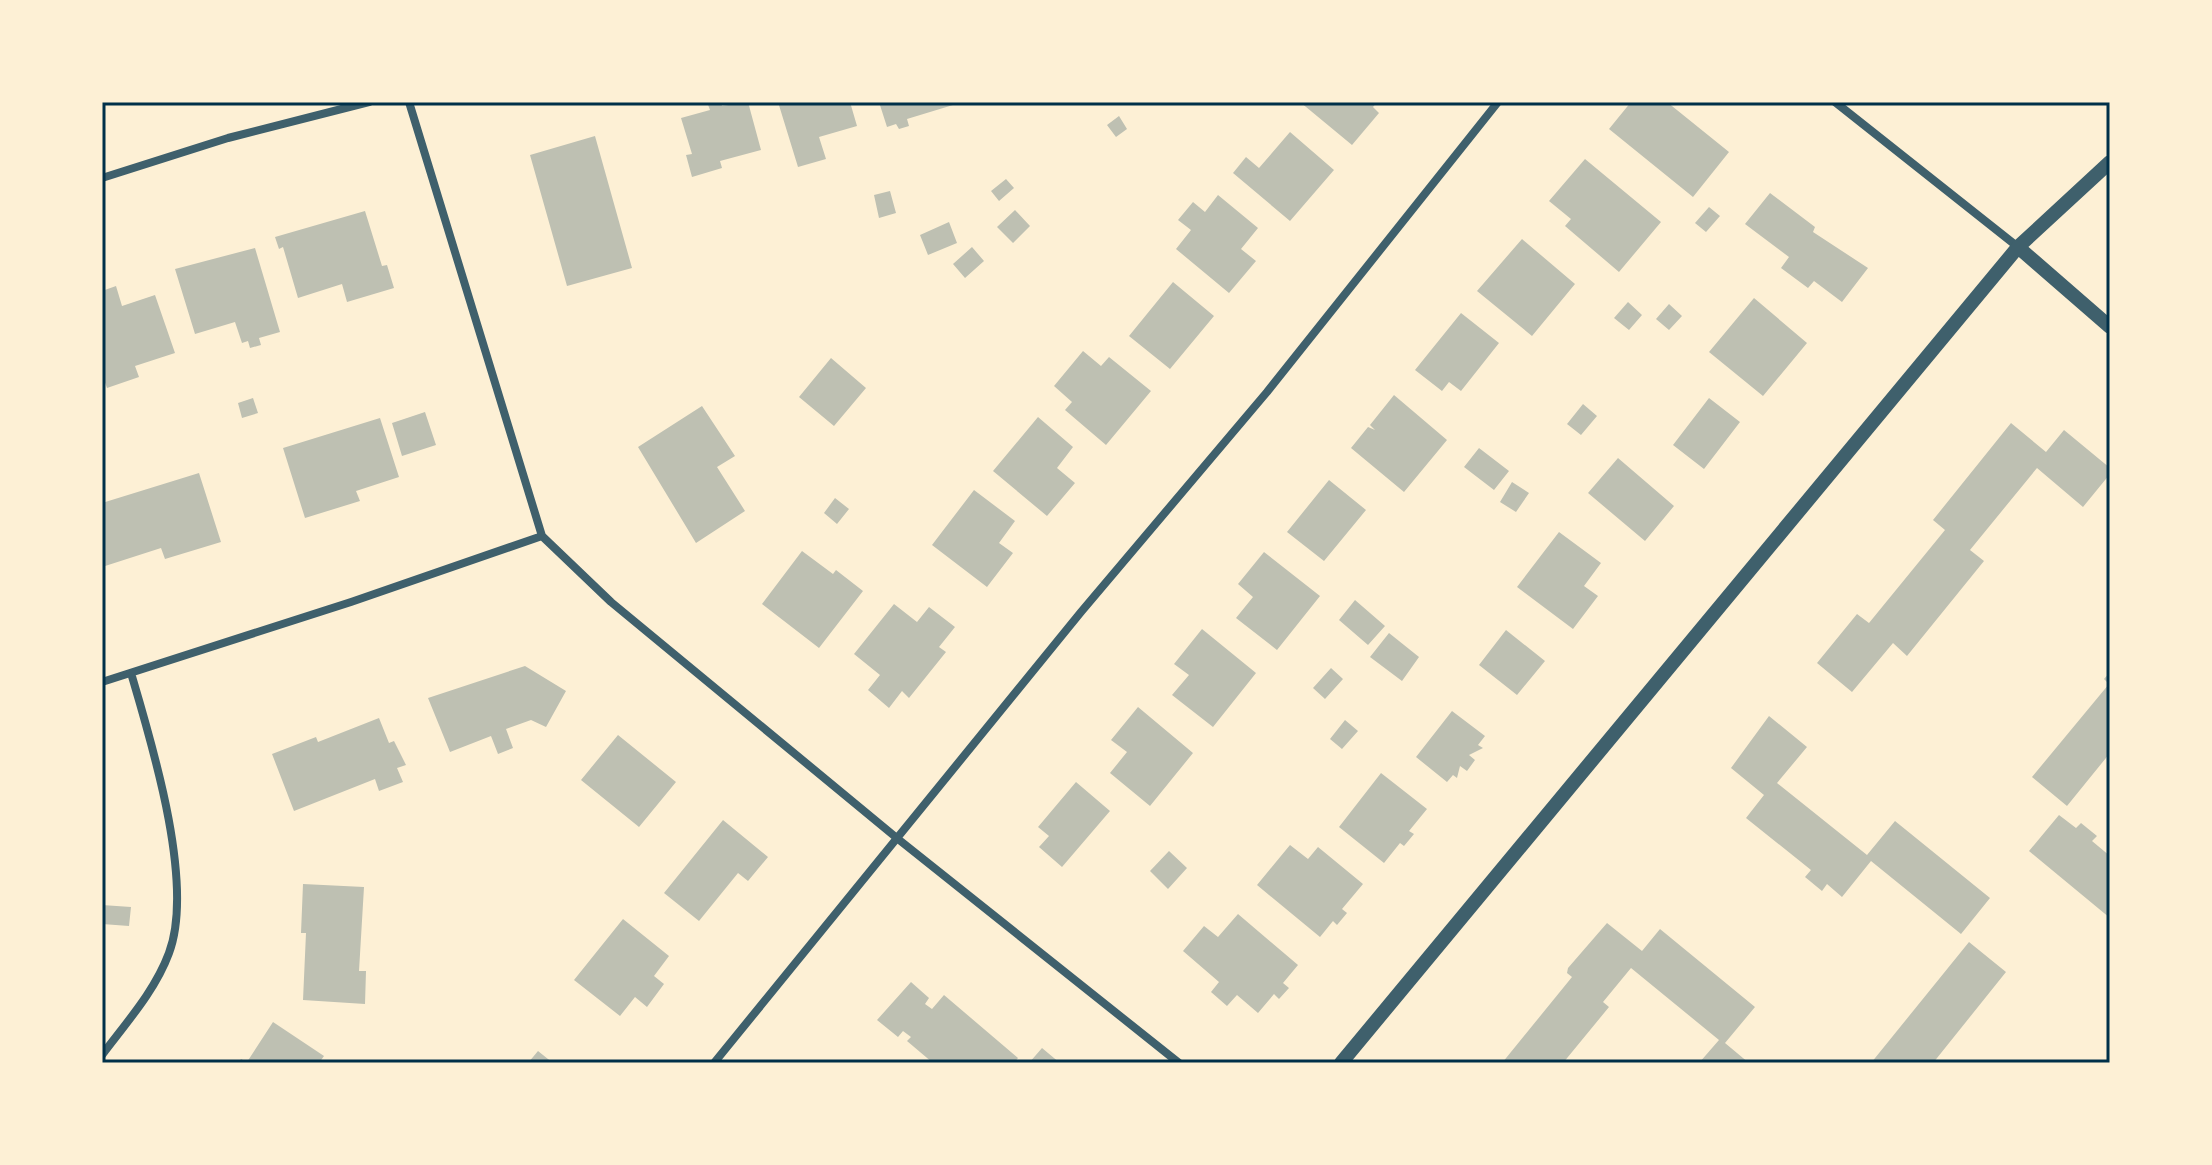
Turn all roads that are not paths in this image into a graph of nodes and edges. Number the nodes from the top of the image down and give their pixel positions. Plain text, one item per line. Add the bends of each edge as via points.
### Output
1 (369, 102) edge
2 (409, 102) edge
3 (1498, 102) edge
4 (1835, 102) edge
5 (2110, 162) edge
6 (102, 178) edge
7 (2018, 247) junction
8 (2110, 327) edge
9 (542, 536) junction
10 (131, 673) junction
11 (102, 682) edge
12 (898, 839) junction
13 (102, 1055) edge
14 (714, 1063) edge
15 (1179, 1063) edge
16 (1341, 1063) edge

1 - 6 street
2 - 9 street
3 - 12 street
4 - 7 street
5 - 7 street
7 - 8 street
7 - 16 street
9 - 10 street
9 - 12 street via 611,602
10 - 11 street
10 - 13 street via 169,830 177,917 169,953 148,993
12 - 14 street
12 - 15 street

